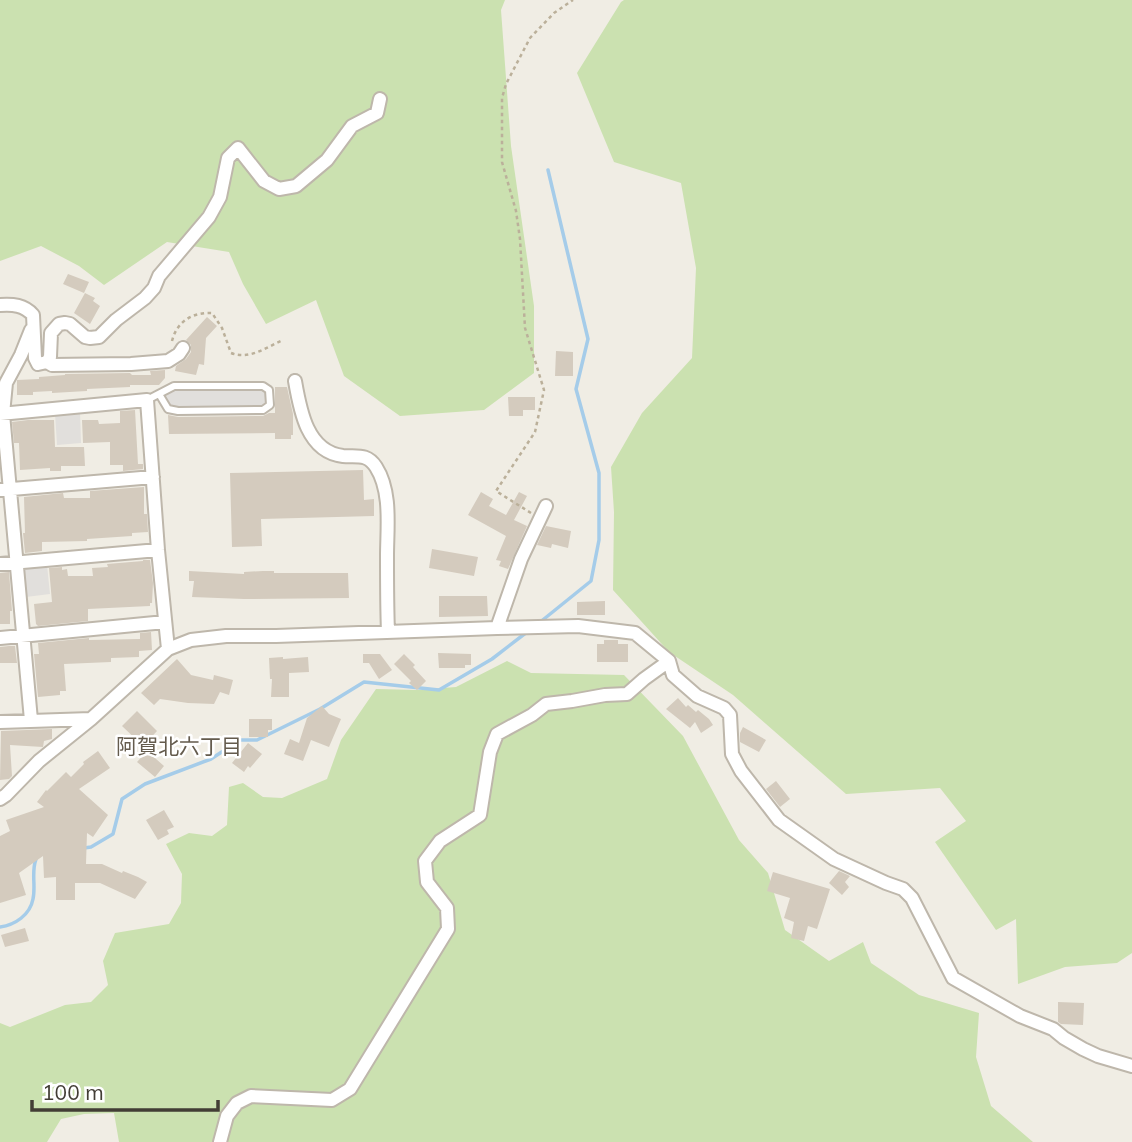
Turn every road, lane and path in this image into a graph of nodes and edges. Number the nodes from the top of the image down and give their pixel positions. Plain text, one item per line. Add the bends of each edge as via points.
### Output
1 (573, 0) edge
2 (380, 99) dead end
3 (0, 304) edge
4 (34, 323) junction
5 (281, 341) dead end
6 (179, 353) joint
7 (47, 362) junction
8 (295, 381) dead end
9 (153, 397) junction
10 (2, 414) edge
11 (153, 477) junction
12 (5, 489) edge
13 (546, 506) dead end
14 (540, 519) junction
15 (158, 550) junction
16 (18, 563) junction
17 (0, 564) edge
18 (165, 622) junction
19 (496, 628) junction
20 (388, 632) junction
21 (24, 636) junction
22 (0, 638) edge
23 (168, 649) junction
24 (668, 662) junction
25 (91, 719) junction
26 (31, 720) junction
27 (0, 722) edge
28 (0, 799) edge
29 (1132, 1066) edge
30 (220, 1142) edge

1 - 14 path via 530,38 502,98 502,162 520,239 525,328 544,390 535,432 496,491
2 - 7 street via 377,113 352,126 327,160 296,186 279,189 264,181 237,148 228,158 220,197 209,217 154,288 99,337 85,337 70,324 59,324 51,333
3 - 4 street via 28,309
4 - 7 street via 34,358 38,364
4 - 10 street via 6,383
5 - 6 path via 251,355 230,353 217,320 212,313 203,313 183,320 172,336
6 - 7 street via 168,361 131,364
8 - 20 street via 305,422 324,451 361,455 382,479 387,506
9 - 9 lane via 174,386 263,386 269,390 270,405 263,410 178,411
9 - 10 street
9 - 11 street
10 - 12 street
11 - 12 street
11 - 15 street
12 - 16 street
13 - 14 street
14 - 19 street
15 - 16 street
15 - 18 street
16 - 17 street
16 - 21 street
18 - 21 street
18 - 23 street
19 - 20 street
19 - 24 street via 578,626 635,633
20 - 23 street via 226,636 191,640
21 - 22 street
21 - 26 street
23 - 25 street
24 - 29 street via 673,675 697,696 730,715 732,754 779,820 834,859 903,889 953,978 1083,1049
24 - 30 street via 627,694 546,704 497,734 480,815 440,841 425,861 427,882 447,908 448,929 350,1089 331,1100 251,1096 237,1102 227,1116
25 - 26 street
25 - 28 street
26 - 27 street

